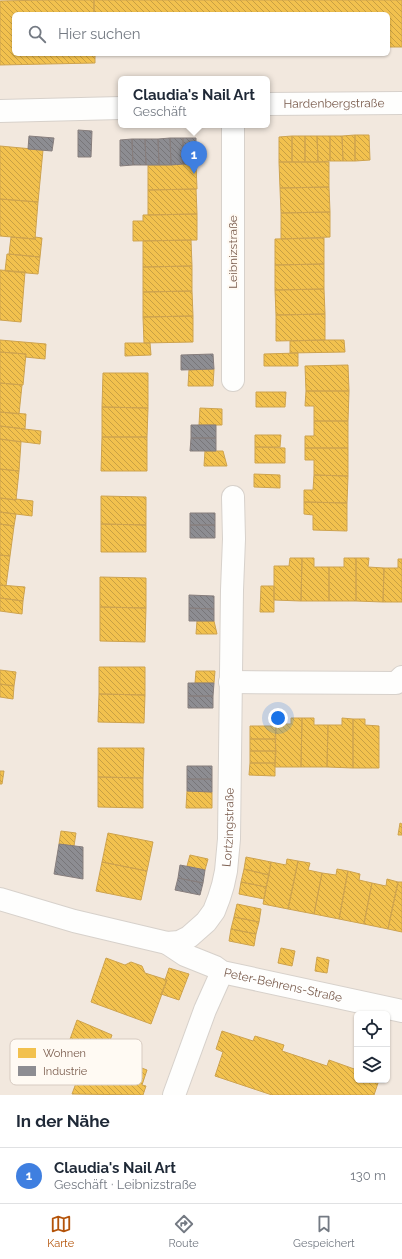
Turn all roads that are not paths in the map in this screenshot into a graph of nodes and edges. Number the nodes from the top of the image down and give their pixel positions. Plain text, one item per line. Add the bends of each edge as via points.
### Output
1 (270, 104) edge
2 (402, 104) edge
3 (118, 108) edge
4 (0, 111) edge
5 (233, 128) edge
6 (233, 380) dead end
7 (233, 497) dead end
8 (402, 677) edge
9 (230, 682) junction
10 (0, 899) edge
11 (167, 943) junction
12 (222, 972) junction
13 (402, 1011) edge
14 (174, 1095) edge

1 - 2 street, Hardenbergstraße
3 - 4 street
5 - 6 street, Leibnizstraße
7 - 9 street, Lortzingstraße
8 - 9 street via 396,683
9 - 11 street, Lortzingstraße via 229,839 223,885 214,911 206,922 180,942
10 - 11 street, Lortzingstraße via 74,921
11 - 12 street, Lortzingstraße via 185,955 216,967
12 - 13 street, Peter-Behrens-Straße
12 - 14 street, Peter-Behrens-Straße via 205,1010

